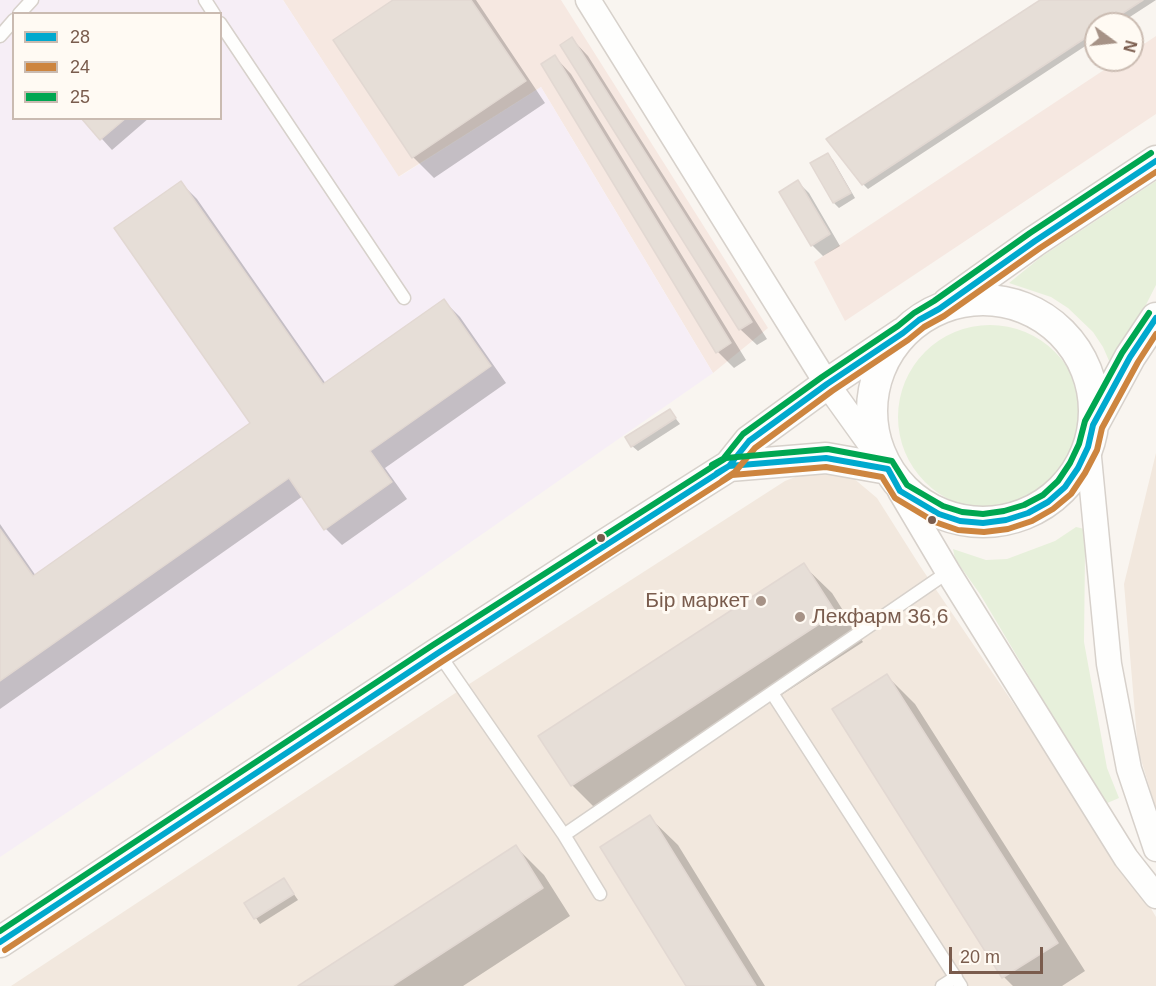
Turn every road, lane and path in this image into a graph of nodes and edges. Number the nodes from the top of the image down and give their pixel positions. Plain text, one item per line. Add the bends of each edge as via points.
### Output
1 (32, 0) edge
2 (588, 0) edge
3 (21, 12) edge
4 (12, 22) edge
5 (222, 26) edge
6 (0, 36) edge
7 (1156, 161) edge
8 (404, 298) dead end
9 (939, 309) junction
10 (1156, 318) edge
11 (903, 333) junction
12 (827, 384) junction
13 (1091, 436) junction
14 (729, 466) junction
15 (894, 480) junction
16 (948, 572) junction
17 (438, 653) junction
18 (772, 693) junction
19 (564, 835) junction
20 (1156, 849) edge
21 (600, 894) dead end
22 (1156, 896) edge
23 (0, 942) edge
24 (958, 982) edge
25 (942, 986) edge

1 - 3 lane
2 - 12 street
4 - 6 lane
5 - 8 lane
7 - 9 street
9 - 11 street
9 - 13 street via 962,302 1008,302 1050,322 1067,338 1089,378 1094,401
10 - 13 street via 1131,357
11 - 12 street
11 - 15 street via 880,368 871,409 879,450
12 - 14 street via 749,441
12 - 15 street
13 - 15 street via 1072,477 1048,502 1006,520 983,523 939,514
13 - 20 street via 1108,664 1129,769
14 - 15 street via 826,458
14 - 17 street
15 - 16 street
16 - 18 lane
16 - 22 street via 1126,858
17 - 19 lane
17 - 23 street
18 - 19 lane
18 - 24 lane
19 - 21 lane
24 - 25 lane

